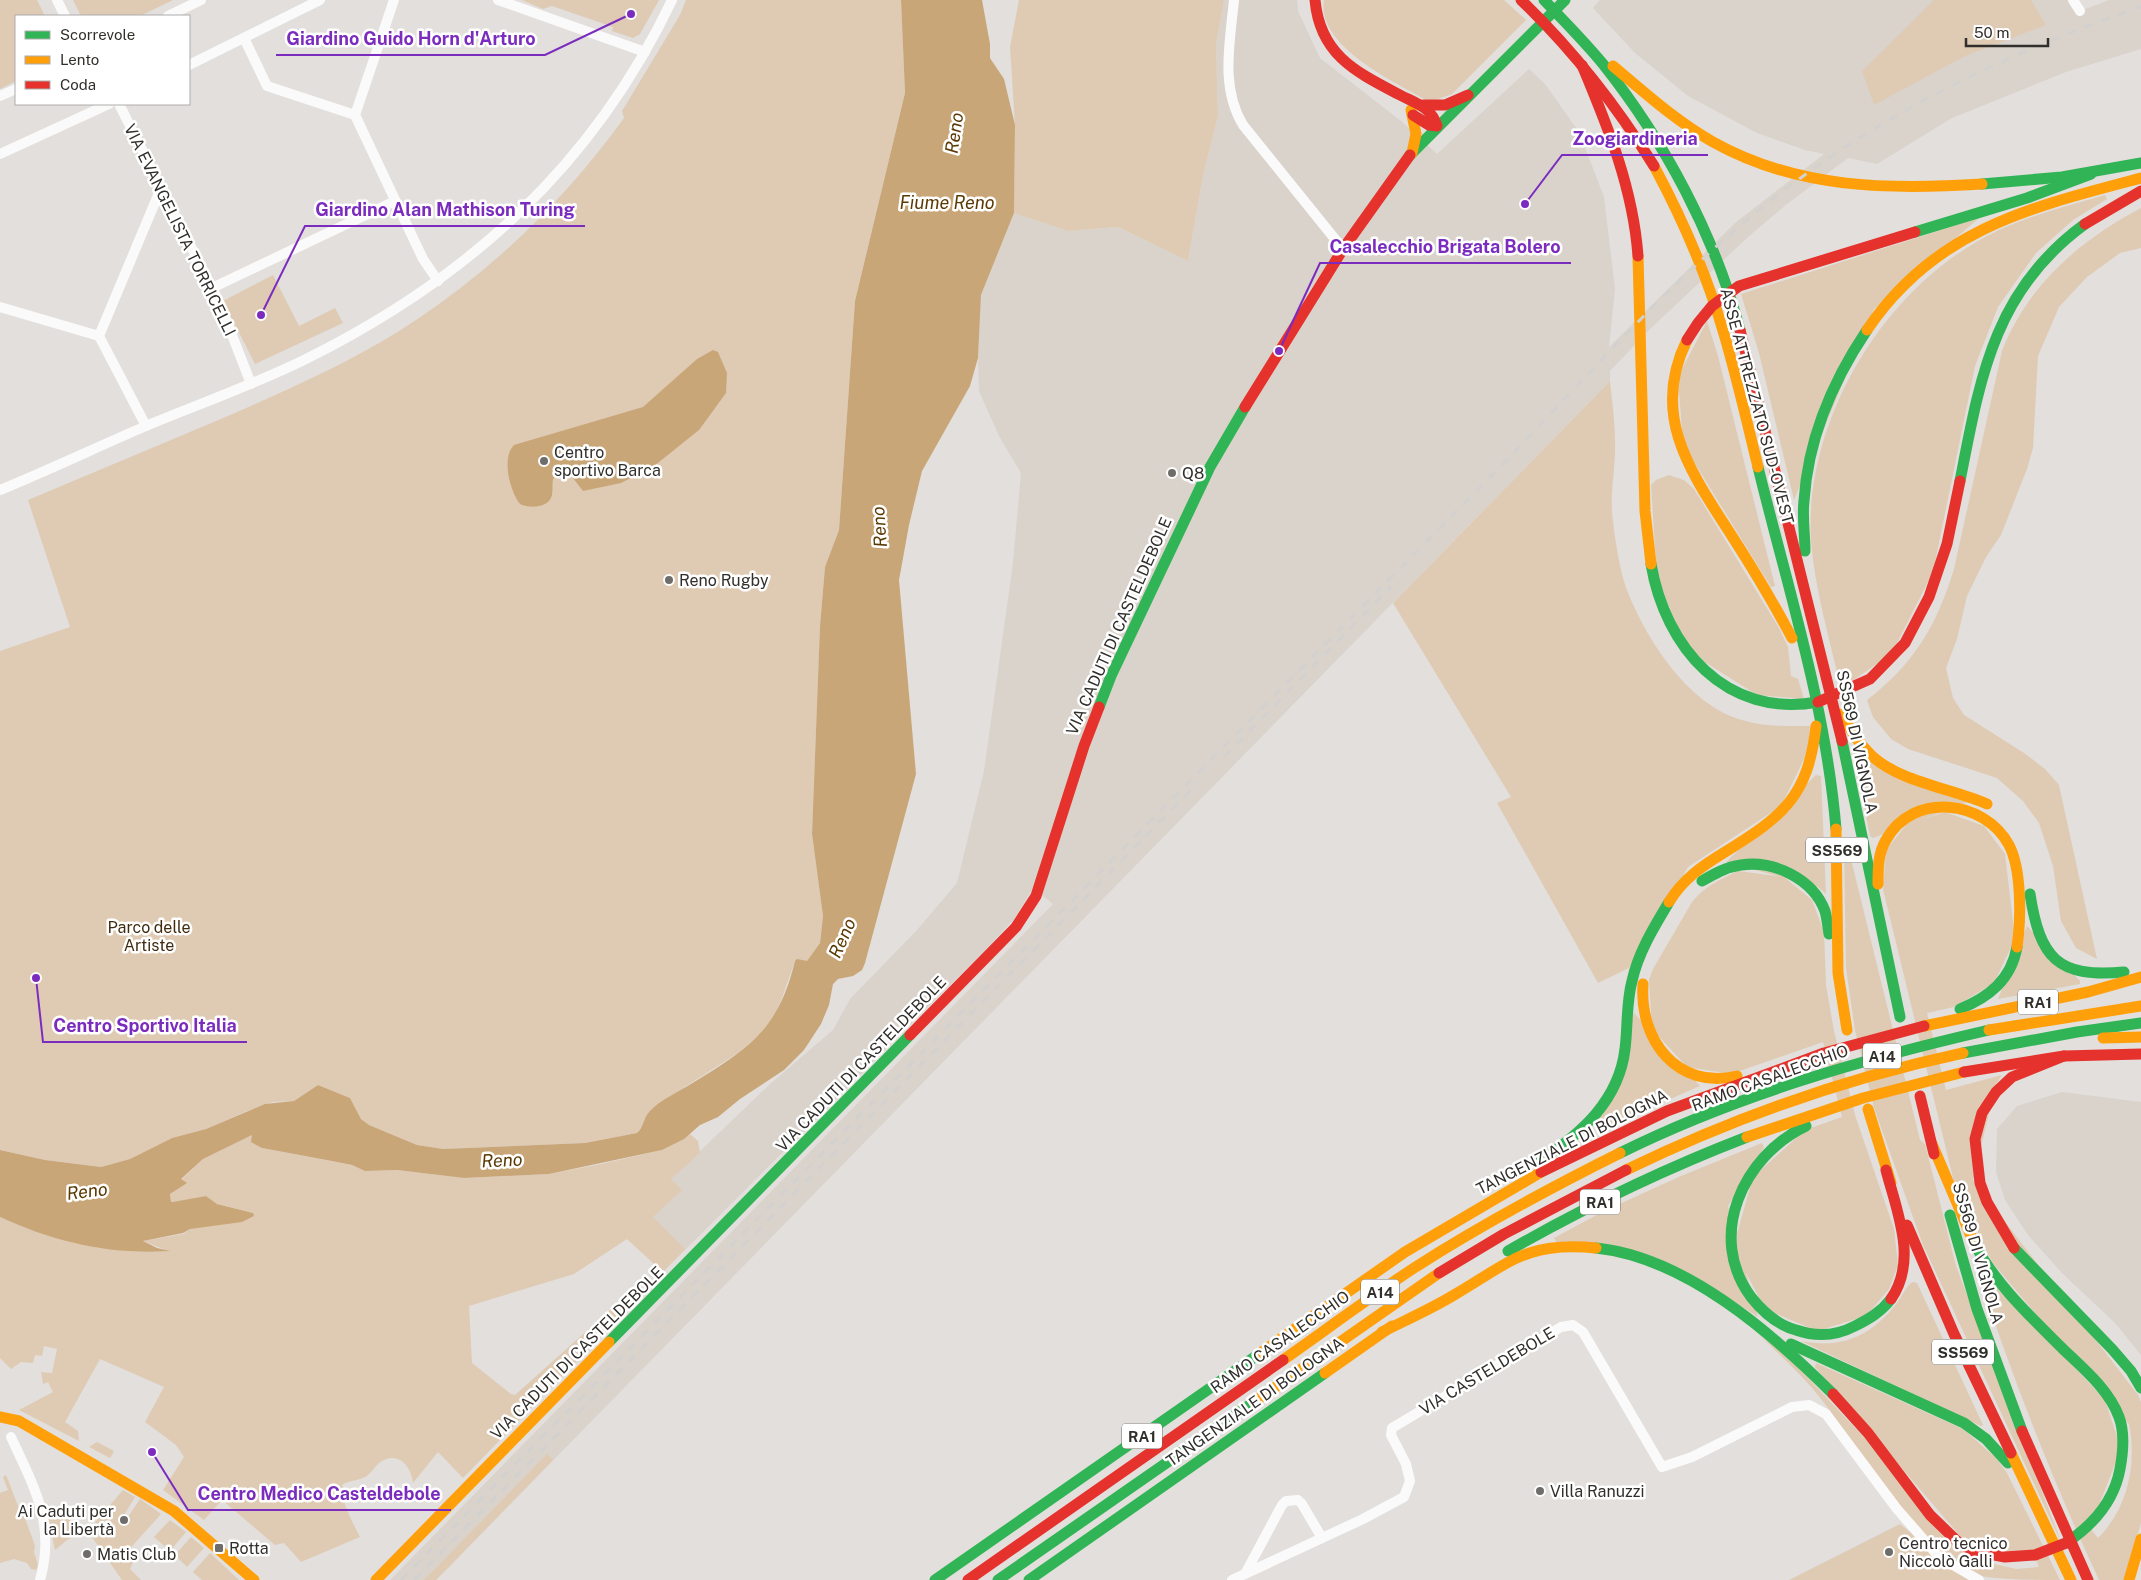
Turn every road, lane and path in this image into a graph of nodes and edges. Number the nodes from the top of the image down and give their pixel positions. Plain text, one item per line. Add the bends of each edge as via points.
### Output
1 (57, 0) edge
2 (201, 0) edge
3 (320, 0) edge
4 (394, 0) edge
5 (498, 0) edge
6 (672, 0) edge
7 (1234, 0) edge
8 (1315, 0) edge
9 (1521, 0) edge
10 (1544, 0) edge
11 (1565, 0) edge
12 (2073, 0) edge
13 (2080, 11) dead end
14 (64, 15) edge
15 (170, 15) edge
16 (244, 38) junction
17 (1585, 42) junction
18 (644, 52) junction
19 (190, 65) edge
20 (1582, 65) junction
21 (15, 89) edge
22 (1400, 95) junction
23 (1468, 95) junction
24 (0, 96) edge
25 (107, 105) edge
26 (120, 105) edge
27 (1424, 105) junction
28 (1413, 114) junction
29 (355, 115) junction
30 (1437, 126) junction
31 (1412, 153) junction
32 (0, 154) edge
33 (2141, 163) edge
34 (2092, 174) junction
35 (2141, 178) edge
36 (161, 188) junction
37 (2141, 191) edge
38 (395, 201) junction
39 (1343, 249) junction
40 (438, 281) junction
41 (212, 288) junction
42 (0, 307) edge
43 (100, 336) junction
44 (251, 384) junction
45 (146, 426) junction
46 (0, 490) edge
47 (1814, 622) junction
48 (1807, 666) junction
49 (1828, 684) junction
50 (1817, 705) junction
51 (1996, 810) dead end
52 (2023, 849) dead end
53 (1688, 897) dead end
54 (1881, 937) junction
55 (1651, 962) dead end
56 (2141, 970) edge
57 (2141, 977) edge
58 (1841, 996) junction
59 (2141, 1006) edge
60 (1900, 1017) dead end
61 (1933, 1021) junction
62 (2141, 1023) edge
63 (1848, 1030) dead end
64 (2141, 1037) edge
65 (2039, 1038) junction
66 (2141, 1054) edge
67 (2064, 1056) junction
68 (1790, 1065) junction
69 (1920, 1096) dead end
70 (1836, 1109) junction
71 (1868, 1109) dead end
72 (1932, 1144) junction
73 (1886, 1170) junction
74 (1459, 1218) junction
75 (1748, 1320) junction
76 (1382, 1332) junction
77 (2141, 1388) edge
78 (0, 1417) edge
79 (11, 1437) dead end
80 (2047, 1531) junction
81 (1322, 1538) junction
82 (2141, 1539) edge
83 (1245, 1574) junction
84 (40, 1580) edge
85 (254, 1580) edge
86 (376, 1580) edge
87 (935, 1580) edge
88 (968, 1580) edge
89 (998, 1580) edge
90 (1029, 1580) edge
91 (1232, 1580) edge
92 (1979, 1580) edge
93 (2071, 1580) edge
94 (2088, 1580) edge
95 (2130, 1580) edge

1 - 14 street
2 - 15 street
3 - 16 street
4 - 29 street
5 - 18 street
6 - 18 street
7 - 39 street via 1229,86 1235,112
8 - 22 main road via 1319,27 1330,47 1350,64
9 - 20 main road, ASSE ATTREZZATO SUD-OVEST
10 - 17 main road, ASSE ATTREZZATO SUD-OVEST
11 - 23 main road, VIA CADUTI DI CASTELDEBOLE
12 - 13 street
16 - 19 street
16 - 29 street via 268,86
17 - 34 main road via 1663,108 1700,134 1758,162 1807,178 1862,186 1941,186
17 - 47 main road, ASSE ATTREZZATO SUD-OVEST via 1643,119 1672,165 1723,275 1744,340
18 - 40 street via 602,118 557,174 525,209
20 - 37 main road via 1616,146 1638,245 1646,534 1650,568 1658,597 1677,641 1708,676 1754,699 1790,705 1818,702 1858,687 1878,674 1899,652 1918,623 1940,566 1997,331 2017,293 2043,259 2077,228
20 - 48 main road, ASSE ATTREZZATO SUD-OVEST via 1630,130 1662,181 1686,228 1710,288 1728,345
21 - 24 street
22 - 27 main road
22 - 28 main road
23 - 27 main road via 1446,104
23 - 30 main road, VIA CADUTI DI CASTELDEBOLE
25 - 32 street
26 - 36 street, VIA EVANGELISTA TORRICELLI
27 - 30 main road via 1432,112
28 - 30 main road via 1429,126
28 - 31 main road via 1416,134
29 - 38 street
30 - 31 main road, VIA CADUTI DI CASTELDEBOLE
31 - 39 main road, VIA CADUTI DI CASTELDEBOLE
33 - 34 main road
34 - 48 main road via 2027,198 1743,284 1725,294 1704,313 1688,337 1674,374 1671,402 1678,443 1691,472 1766,589
35 - 47 main road via 1990,225 1928,264 1875,319 1837,379 1819,422 1810,461 1803,535
36 - 41 street, VIA EVANGELISTA TORRICELLI
36 - 43 street
38 - 40 street via 423,259
38 - 41 street
39 - 86 main road, VIA CADUTI DI CASTELDEBOLE via 1260,380 1210,467 1111,676 1084,746 1036,896 1016,927
40 - 44 street via 371,325
41 - 44 street, VIA EVANGELISTA TORRICELLI
42 - 43 street
43 - 45 street
44 - 45 street
45 - 46 street
47 - 49 main road, SS569 DI VIGNOLA / SS569
48 - 50 main road, SS569 DI VIGNOLA / SS569
49 - 51 main road via 1853,735 1880,764 1907,777 1980,800
49 - 54 main road, SS569 DI VIGNOLA / SS569
50 - 58 main road, SS569 DI VIGNOLA / SS569 via 1834,800 1837,957
50 - 74 main road via 1812,764 1795,798 1765,827 1697,870 1681,885 1666,908 1638,961 1632,980 1621,1068 1602,1108 1575,1137 1500,1184
52 - 56 main road via 2034,922 2042,944 2054,959 2085,974 2102,976
53 - 58 main road via 1709,876 1736,864 1775,866 1800,879 1813,892 1826,916 1830,956
54 - 60 main road, SS569 DI VIGNOLA / SS569
54 - 61 main road via 1878,859 1887,837 1898,824 1923,809 1942,806 1972,811 1998,829 2008,844 2015,867 2021,929 2018,953 2002,982 1988,996
55 - 68 main road via 1642,987 1643,1019 1658,1048 1672,1063 1692,1074 1711,1079
57 - 61 main road, TANGENZIALE DI BOLOGNA / RA1 via 2088,992
58 - 63 main road, SS569 DI VIGNOLA / SS569
59 - 88 main road, RAMO CASALECCHIO / A14 via 2075,1014 1936,1042 1765,1094 1630,1149 1476,1229 1413,1269
61 - 68 main road, TANGENZIALE DI BOLOGNA / RA1
62 - 65 main road, RAMO CASALECCHIO / A14
64 - 65 main road
65 - 89 main road, RAMO CASALECCHIO / A14 via 1940,1058 1834,1088 1642,1162 1538,1214 1460,1259
66 - 67 main road, RA1
67 - 70 main road, TANGENZIALE DI BOLOGNA / RA1 via 1944,1076
67 - 77 main road via 2012,1077 1989,1101 1982,1113 1976,1140 1980,1183 1994,1217 2014,1248 2112,1349
68 - 74 main road, TANGENZIALE DI BOLOGNA / RA1 via 1685,1104 1605,1140 1530,1177
69 - 72 main road, SS569 DI VIGNOLA / SS569
70 - 73 main road via 1795,1131 1770,1150 1743,1185 1733,1208 1730,1243 1735,1270 1747,1295 1765,1314 1790,1330 1826,1335 1859,1326 1886,1305 1902,1275 1904,1252
70 - 76 main road, TANGENZIALE DI BOLOGNA / RA1 via 1709,1152 1583,1210 1479,1268
71 - 73 main road, SS569
72 - 75 main road via 1968,1233 1988,1266 2014,1298 2106,1392 2118,1414 2126,1442 2124,1474 2113,1507 2095,1531 2065,1552 2033,1561 2010,1562 1966,1548 1931,1516 1837,1396 1799,1359
72 - 94 main road, SS569 DI VIGNOLA / SS569 via 1966,1278 1997,1370 2034,1466
73 - 80 main road, SS569 via 1954,1334
74 - 87 main road, TANGENZIALE DI BOLOGNA / RA1 via 1396,1258
75 - 76 main road via 1662,1265 1625,1253 1572,1247 1531,1252 1508,1262
75 - 80 main road via 1803,1350 1947,1414 1976,1431 2009,1464
76 - 90 main road, TANGENZIALE DI BOLOGNA / RA1
78 - 85 main road via 19,1421 156,1499 193,1525
79 - 84 street via 36,1493 45,1526 46,1547
80 - 93 main road, SS569
81 - 83 street, VIA CASTELDEBOLE
81 - 83 street via 1302,1504 1298,1500 1286,1501
81 - 92 street, VIA CASTELDEBOLE via 1404,1497 1410,1481 1406,1464 1391,1435 1392,1428 1561,1327 1573,1325 1584,1332 1662,1467 1692,1458 1792,1407 1809,1405 1826,1414 1897,1509 1939,1557
82 - 95 main road
83 - 91 street, VIA CASTELDEBOLE

